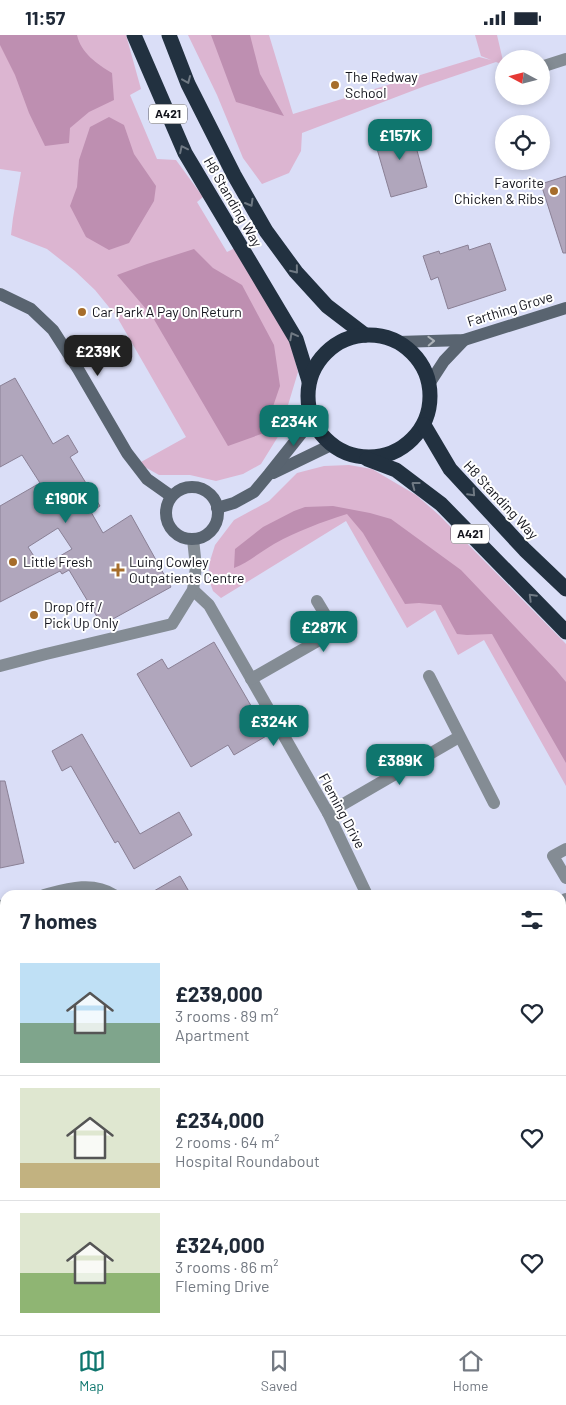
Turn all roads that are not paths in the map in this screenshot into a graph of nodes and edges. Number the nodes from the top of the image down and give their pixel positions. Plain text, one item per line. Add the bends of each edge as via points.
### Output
1 (134, 35) edge
2 (169, 35) edge
3 (566, 59) edge
4 (550, 64) edge
5 (0, 294) edge
6 (566, 308) edge
7 (365, 335) junction
8 (464, 339) junction
9 (398, 342) junction
10 (310, 381) junction
11 (429, 384) junction
12 (312, 420) junction
13 (424, 425) junction
14 (331, 445) junction
15 (360, 456) junction
16 (269, 474) junction
17 (171, 496) junction
18 (218, 508) junction
19 (193, 539) junction
20 (566, 589) edge
21 (193, 590) junction
22 (316, 601) dead end
23 (566, 632) edge
24 (0, 666) edge
25 (429, 675) dead end
26 (251, 679) junction
27 (459, 737) junction
28 (494, 803) dead end
29 (328, 813) junction
30 (566, 849) edge
31 (566, 879) edge
32 (63, 890) edge
33 (106, 890) edge
34 (365, 890) edge

10 -> 1 highway, H8 Standing Way / A421 via 296,339 185,153
2 -> 7 highway, H8 Standing Way / A421 via 188,84 266,231 296,272 327,306
3 - 4 street
5 - 17 street via 30,309 53,330 127,453 147,479
6 - 8 street, Farthing Grove
7 - 9 highway
7 - 10 highway via 346,339 330,349 317,363
9 -> 8 street, Farthing Grove
8 - 11 street, Farthing Grove
9 - 11 highway via 420,361
10 - 12 highway via 308,401
11 - 13 highway via 429,409
12 - 14 highway
12 - 16 street
13 - 15 highway via 397,451 379,457
13 -> 20 highway, H8 Standing Way / A421 via 450,469
14 - 15 highway via 345,453
14 - 16 street
23 -> 15 highway, A421 via 441,504 396,471
16 - 18 street via 254,492
17 - 18 street via 185,487 202,489 209,493
17 - 19 street via 166,510 168,525 178,535
18 - 19 street via 215,525 202,537
19 - 21 street via 196,567
21 - 24 street via 172,624
21 - 26 street, Fleming Drive via 209,605
22 - 26 street via 335,631
25 - 27 street
26 - 29 street, Fleming Drive
27 - 28 street
27 - 29 street
29 - 34 street, Fleming Drive
30 - 31 street via 553,856
32 - 33 street via 92,887

